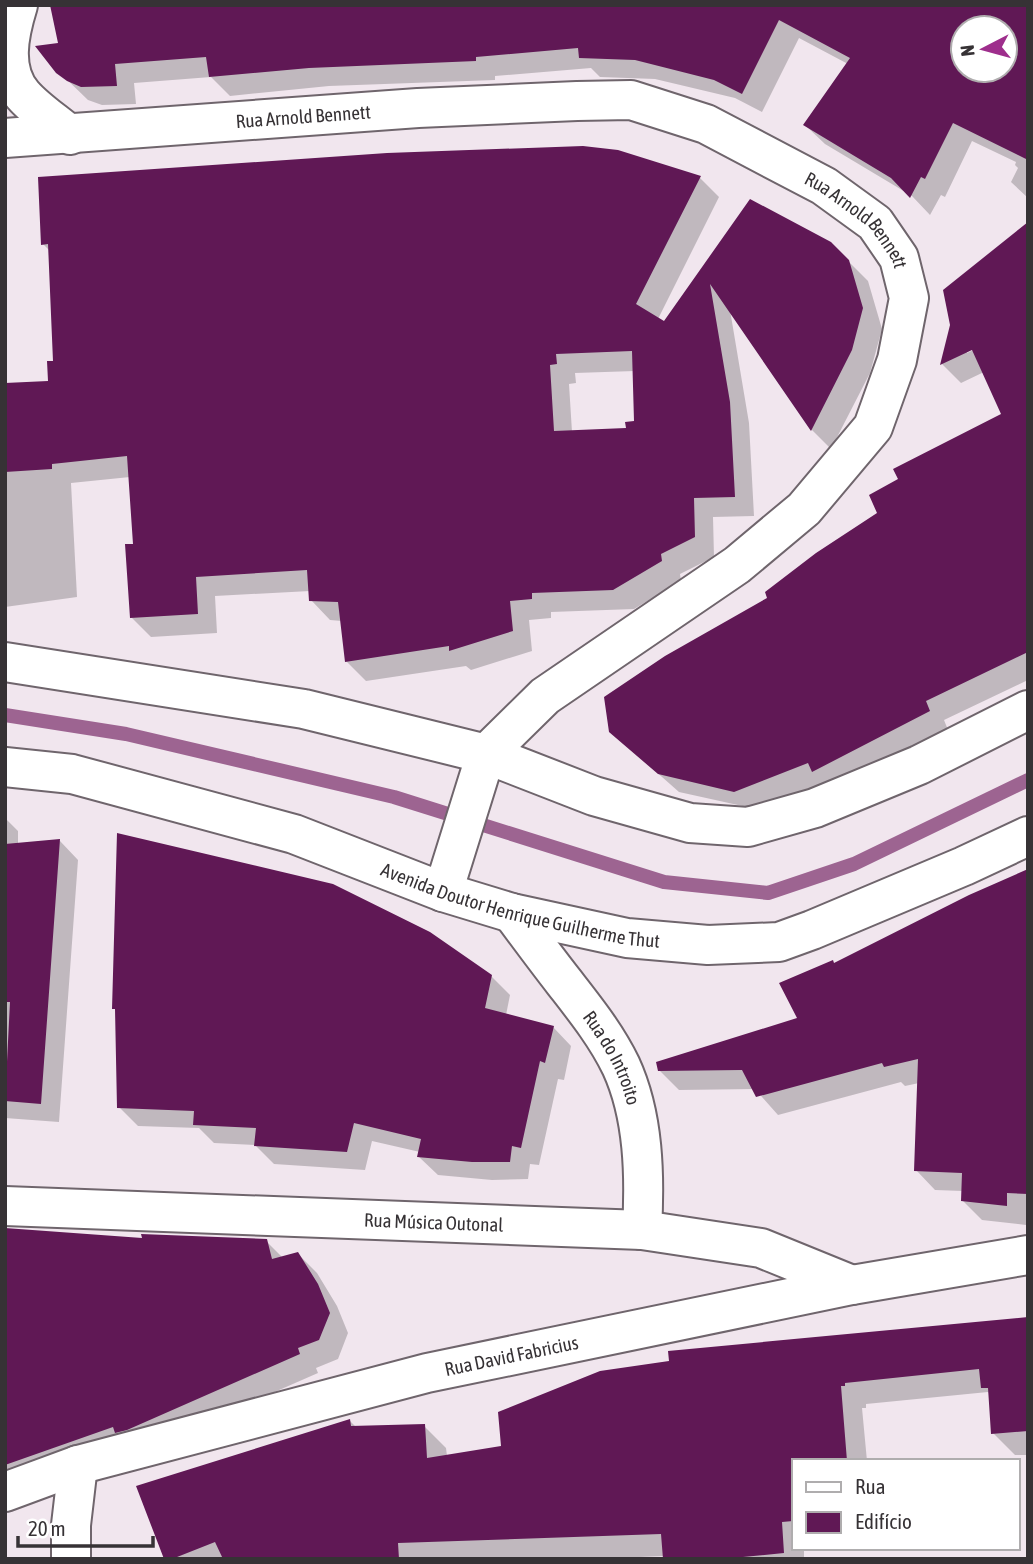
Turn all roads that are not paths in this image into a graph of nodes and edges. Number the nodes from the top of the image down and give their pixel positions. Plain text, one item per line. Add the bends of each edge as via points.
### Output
1 (18, 5) edge
2 (70, 135) junction
3 (5, 138) edge
4 (5, 662) edge
5 (1028, 710) edge
6 (486, 754) junction
7 (5, 767) edge
8 (1028, 836) edge
9 (443, 892) junction
10 (512, 913) junction
11 (5, 1206) edge
12 (642, 1230) junction
13 (1028, 1255) edge
14 (852, 1285) junction
15 (78, 1465) junction
16 (5, 1492) edge
17 (71, 1559) edge

1 - 2 street via 9,35 10,71 22,94
2 - 3 street, Rua Arnold Bennett
2 - 6 street, Rua Arnold Bennett via 418,108 631,100 706,124 824,186 875,223 899,258 909,298 897,360 865,438 804,509 737,565 545,696
4 - 6 street via 304,709
5 - 6 street via 906,770 815,808 748,827 690,823 593,796
6 - 9 street, Rua Arnold Bennett
7 - 9 street, Avenida Doutor Henrique Guilherme Thut via 72,774 294,834
8 - 10 street, Avenida Doutor Henrique Guilherme Thut via 779,942 708,946 626,938
9 - 10 street, Avenida Doutor Henrique Guilherme Thut
10 - 12 street, Rua do Introito via 588,1012 621,1067 641,1148 645,1181
11 - 12 street, Rua Música Outonal
12 - 14 street, Rua Música Outonal via 761,1248
13 - 14 street, Rua David Fabricius
14 - 15 street, Rua David Fabricius via 427,1373
15 - 16 street, Rua David Fabricius
15 - 17 street

